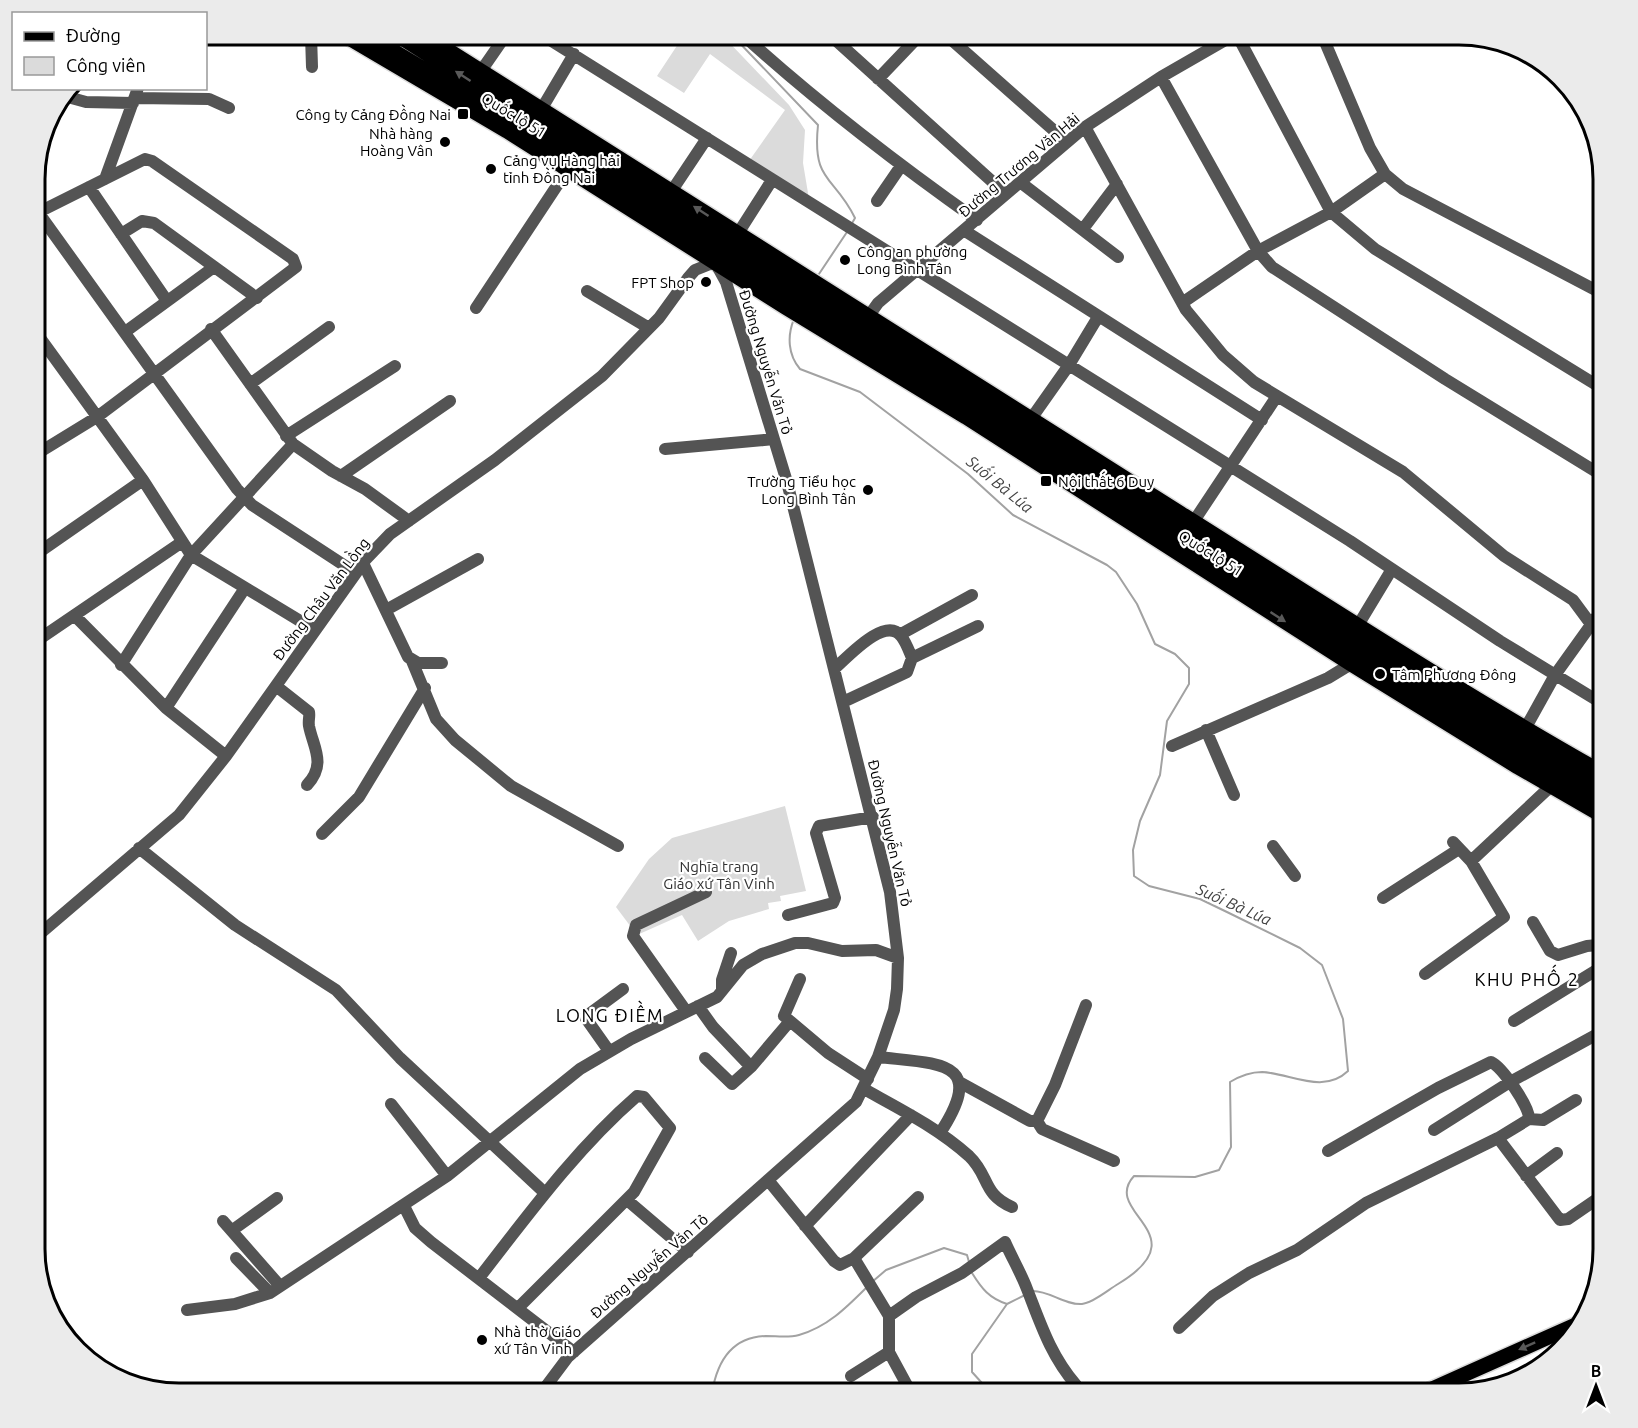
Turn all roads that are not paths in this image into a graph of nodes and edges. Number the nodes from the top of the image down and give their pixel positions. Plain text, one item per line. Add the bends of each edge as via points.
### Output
1 (311, 45) edge
2 (362, 45) edge
3 (385, 45) edge
4 (417, 45) edge
5 (441, 45) edge
6 (499, 45) edge
7 (560, 45) edge
8 (755, 45) edge
9 (842, 45) edge
10 (910, 45) edge
11 (958, 45) edge
12 (1217, 45) edge
13 (1242, 45) edge
14 (1326, 45) edge
15 (574, 54) junction
16 (312, 67) dead end
17 (481, 71) junction
18 (1161, 77) junction
19 (878, 79) junction
20 (135, 97) edge
21 (72, 98) edge
22 (229, 108) dead end
23 (538, 115) junction
24 (1086, 127) junction
25 (706, 138) junction
26 (1067, 142) junction
27 (901, 166) junction
28 (568, 169) junction
29 (1385, 174) junction
30 (105, 179) junction
31 (772, 180) junction
32 (1020, 182) junction
33 (1117, 184) junction
34 (89, 187) junction
35 (671, 192) junction
36 (1006, 194) junction
37 (877, 201) dead end
38 (45, 209) edge
39 (1331, 212) junction
40 (977, 220) junction
41 (45, 225) edge
42 (1083, 230) junction
43 (965, 231) junction
44 (121, 234) junction
45 (726, 245) junction
46 (1258, 252) junction
47 (1118, 256) dead end
48 (214, 267) junction
49 (918, 270) junction
50 (1593, 288) edge
51 (587, 291) dead end
52 (794, 292) junction
53 (257, 298) junction
54 (167, 302) junction
55 (811, 302) junction
56 (1182, 303) junction
57 (476, 308) dead end
58 (1098, 317) junction
59 (329, 327) dead end
60 (649, 328) junction
61 (212, 329) junction
62 (125, 332) junction
63 (859, 332) junction
64 (45, 345) edge
65 (1069, 365) junction
66 (395, 366) dead end
67 (155, 374) junction
68 (1593, 382) edge
69 (249, 384) junction
70 (1277, 396) junction
71 (450, 401) dead end
72 (97, 417) junction
73 (1262, 420) junction
74 (1028, 423) junction
75 (774, 439) junction
76 (289, 440) junction
77 (45, 445) edge
78 (665, 449) dead end
79 (1231, 466) junction
80 (1593, 470) edge
81 (341, 476) junction
82 (143, 480) junction
83 (244, 497) junction
84 (409, 521) junction
85 (1191, 525) junction
86 (182, 542) junction
87 (45, 548) edge
88 (190, 555) junction
89 (478, 559) dead end
90 (360, 568) junction
91 (1392, 569) junction
92 (245, 588) junction
93 (972, 595) dead end
94 (386, 610) junction
95 (75, 616) junction
96 (1593, 620) edge
97 (1590, 623) junction
98 (978, 626) dead end
99 (1593, 626) edge
100 (1356, 629) junction
101 (315, 630) junction
102 (901, 634) junction
103 (45, 636) edge
104 (912, 658) junction
105 (1356, 659) junction
106 (412, 661) junction
107 (442, 663) dead end
108 (121, 665) junction
109 (834, 669) junction
110 (1555, 675) junction
111 (276, 686) junction
112 (425, 688) junction
113 (1593, 698) edge
114 (843, 702) junction
115 (166, 708) junction
116 (1206, 730) junction
117 (1516, 745) junction
118 (1172, 746) dead end
119 (226, 756) junction
120 (1593, 770) edge
121 (1593, 780) edge
122 (307, 784) dead end
123 (1551, 786) junction
124 (1234, 795) dead end
125 (1593, 796) edge
126 (1593, 810) edge
127 (873, 817) junction
128 (322, 834) dead end
129 (618, 846) dead end
130 (1273, 846) dead end
131 (139, 848) junction
132 (1471, 861) junction
133 (1295, 876) dead end
134 (706, 892) dead end
135 (1383, 897) dead end
136 (788, 915) dead end
137 (1533, 922) dead end
138 (45, 929) edge
139 (1593, 945) edge
140 (731, 953) dead end
141 (898, 958) junction
142 (1593, 972) edge
143 (1425, 974) dead end
144 (800, 979) dead end
145 (623, 989) dead end
146 (722, 992) junction
147 (1086, 1005) dead end
148 (692, 1009) junction
149 (790, 1021) junction
150 (1514, 1021) dead end
151 (1593, 1036) edge
152 (609, 1051) junction
153 (879, 1057) junction
154 (705, 1058) dead end
155 (751, 1067) junction
156 (1510, 1082) junction
157 (961, 1083) junction
158 (866, 1084) junction
159 (1576, 1100) dead end
160 (391, 1104) dead end
161 (911, 1115) junction
162 (1529, 1119) junction
163 (1037, 1121) junction
164 (1434, 1130) dead end
165 (940, 1133) junction
166 (1498, 1138) junction
167 (489, 1142) junction
168 (1328, 1151) dead end
169 (1557, 1153) dead end
170 (1114, 1161) dead end
171 (447, 1176) junction
172 (1526, 1176) junction
173 (768, 1180) junction
174 (545, 1193) junction
175 (918, 1197) dead end
176 (277, 1198) dead end
177 (627, 1200) junction
178 (1593, 1202) edge
179 (404, 1206) junction
180 (1012, 1207) dead end
181 (235, 1215) dead end
182 (223, 1221) dead end
183 (805, 1226) junction
184 (234, 1231) junction
185 (688, 1252) junction
186 (236, 1258) dead end
187 (854, 1258) junction
188 (479, 1278) junction
189 (275, 1290) junction
190 (519, 1308) junction
191 (187, 1310) dead end
192 (889, 1316) junction
193 (1179, 1328) dead end
194 (1566, 1329) edge
195 (574, 1352) junction
196 (889, 1352) junction
197 (851, 1376) dead end
198 (548, 1383) edge
199 (906, 1383) edge
200 (1074, 1383) edge
201 (1447, 1383) edge

1 - 16 street
2 - 28 main road, Quốc lộ 51
3 - 45 highway, Quốc lộ 51
23 -> 4 highway, Quốc lộ 51
5 - 17 main road, Quốc lộ 51
6 - 17 street
7 - 15 street
8 - 27 street via 793,81
9 - 19 street
10 - 19 street
11 - 26 street
12 - 18 street, Đường Trương Văn Hải
13 - 39 street
14 - 29 street
15 - 23 street
15 - 25 street
17 - 23 main road, Quốc lộ 51
18 - 24 street, Đường Trương Văn Hải
18 - 46 street
19 - 36 street
20 - 21 street via 86,102
20 - 22 street via 209,99
20 - 30 street
23 - 35 main road, Quốc lộ 51
23 - 45 highway, Quốc lộ 51
24 - 26 street, Đường Trương Văn Hải
24 - 33 street
25 - 31 street
25 - 35 street
26 - 32 street, Đường Trương Văn Hải
27 - 37 street
27 - 40 street
28 - 45 main road, Quốc lộ 51
28 - 57 street
29 - 39 street
29 - 50 street via 1403,189
30 - 34 street
30 - 53 street via 138,161 152,161 293,259 294,271
31 - 45 street
31 - 49 street
32 - 36 street, Đường Trương Văn Hải
32 - 42 street
33 - 42 street
33 - 56 street
34 - 38 street
34 - 44 street
45 -> 35 main road, Quốc lộ 51
36 - 40 street, Đường Trương Văn Hải
39 - 46 street
39 - 68 street via 1375,249
40 - 43 street, Đường Trương Văn Hải
41 - 62 street
42 - 47 street
43 - 49 street, Đường Trương Văn Hải
43 - 58 street
44 - 48 street via 148,220
44 - 54 street
45 - 52 highway, Quốc lộ 51
45 - 52 main road, Quốc lộ 51
45 - 60 street, Đường Châu Văn Lồng via 695,270
45 - 75 street, Đường Nguyễn Văn Tỏ via 726,282
46 - 56 street
46 - 80 street via 1279,272
48 - 53 street
48 - 54 street
49 - 63 street, Đường Trương Văn Hải via 878,303
49 - 65 street
51 - 60 street
52 - 55 highway
52 - 55 main road
53 - 61 street
54 - 62 street
55 - 63 highway, Quốc lộ 51
55 - 63 main road, Quốc lộ 51
56 - 70 street via 1238,369
58 - 65 street
58 - 73 street
59 - 69 street
60 - 84 street, Đường Châu Văn Lồng via 618,362 567,405
61 - 67 street
61 - 69 street
62 - 67 street
63 - 74 highway, Quốc lộ 51
63 -> 105 highway, Quốc lộ 51 via 1120,511
64 - 72 street
65 - 74 street
65 - 79 street
66 - 76 street
67 - 72 street
67 - 83 street
69 - 76 street
70 - 73 street
70 - 97 street via 1403,472 1504,556 1573,600
71 - 81 street
72 - 77 street
72 - 82 street
73 - 79 street
74 - 85 highway, Quốc lộ 51
75 - 78 street
75 - 109 street, Đường Nguyễn Văn Tỏ
76 - 81 street
76 - 83 street
79 - 85 street
79 - 91 street
81 - 84 street
82 - 86 street
82 - 87 street
83 - 88 street
83 - 90 street
84 - 90 street, Đường Châu Văn Lồng via 390,534
85 - 100 highway, Quốc lộ 51
86 - 88 street
86 - 95 street
88 - 92 street
88 - 108 street
89 - 94 street
90 - 94 street
90 - 101 street, Đường Châu Văn Lồng
91 - 100 street
91 - 110 street
92 - 101 street
92 - 115 street
93 - 102 street
94 - 106 street
95 - 103 street
95 - 108 street
96 - 97 street
97 - 99 street
97 - 110 street
98 - 104 street
100 - 117 highway, Quốc lộ 51
101 - 111 street, Đường Châu Văn Lồng
102 - 104 street
102 - 109 street via 878,631
104 - 114 street via 907,672
105 - 116 street via 1328,678
105 - 117 highway, Quốc lộ 51
106 - 107 street
106 - 112 street
108 - 115 street
109 - 114 street, Đường Nguyễn Văn Tỏ
110 - 113 street
110 - 117 street
111 - 119 street, Đường Châu Văn Lồng
111 - 122 street via 309,711 308,723 318,757 314,777
112 - 128 street via 366,787
112 - 129 street via 436,719 454,740 511,786
114 - 127 street, Đường Nguyễn Văn Tỏ
115 - 119 street
116 - 118 street
116 - 124 street
117 - 120 main road, Quốc lộ 51
117 - 121 highway, Quốc lộ 51
117 - 123 main road, Quốc lộ 51
117 - 125 highway, Quốc lộ 51
119 - 131 street, Đường Châu Văn Lồng via 179,815
123 - 126 main road, Quốc lộ 51
123 - 132 street
127 - 136 street via 819,826 816,833 835,897 833,903
127 - 141 street, Đường Nguyễn Văn Tỏ via 890,892
130 - 133 street
131 - 138 street, Đường Châu Văn Lồng
131 - 167 street via 235,925 336,990 385,1043
132 - 135 street via 1456,846
132 - 143 street via 1504,917
134 - 148 street via 636,925 633,930 633,936
137 - 139 street via 1550,951 1557,955
140 - 146 street
141 - 146 street via 876,950 842,951 795,943 743,965
141 - 153 street, Đường Nguyễn Văn Tỏ via 894,1011
142 - 150 street
144 - 149 street via 783,1012
145 - 152 street via 585,1017
146 - 148 street
147 - 163 street
148 - 152 street
148 - 155 street
149 - 155 street
149 - 158 street
151 - 156 street
152 - 167 street via 552,1089
153 - 157 street via 948,1068
153 - 158 street, Đường Nguyễn Văn Tỏ
154 - 155 street via 732,1084
156 - 162 street
156 - 164 street
156 - 168 street via 1494,1062 1486,1063
157 - 163 street via 1030,1121
157 - 165 street via 956,1107
158 - 161 street
158 - 173 street, Đường Nguyễn Văn Tỏ via 856,1102
159 - 162 street via 1543,1120
160 - 171 street
161 - 165 street
161 - 183 street
162 - 166 street
163 - 170 street via 1042,1129
165 - 180 street via 976,1164 997,1200
166 - 172 street
166 - 193 street via 1366,1203 1297,1250 1213,1296
167 - 171 street
167 - 174 street
169 - 172 street
171 - 179 street
172 - 178 street via 1560,1220
173 - 183 street
173 - 185 street, Đường Nguyễn Văn Tỏ
174 - 177 street via 597,1135 640,1095 670,1128
174 - 188 street
175 - 187 street
176 - 184 street
177 - 185 street
177 - 190 street
179 - 188 street via 415,1228
179 - 189 street
181 - 184 street
182 - 184 street
183 - 187 street via 834,1261 845,1264
184 - 189 street
185 - 195 street, Đường Nguyễn Văn Tỏ
186 - 189 street
187 - 192 street
188 - 190 street
189 - 191 street via 235,1304
190 - 195 street
192 - 196 street
192 - 200 street via 962,1273 1005,1242 1059,1365
194 -> 201 main road
195 - 198 street, Đường Nguyễn Văn Tỏ
196 - 197 street
196 - 199 street

